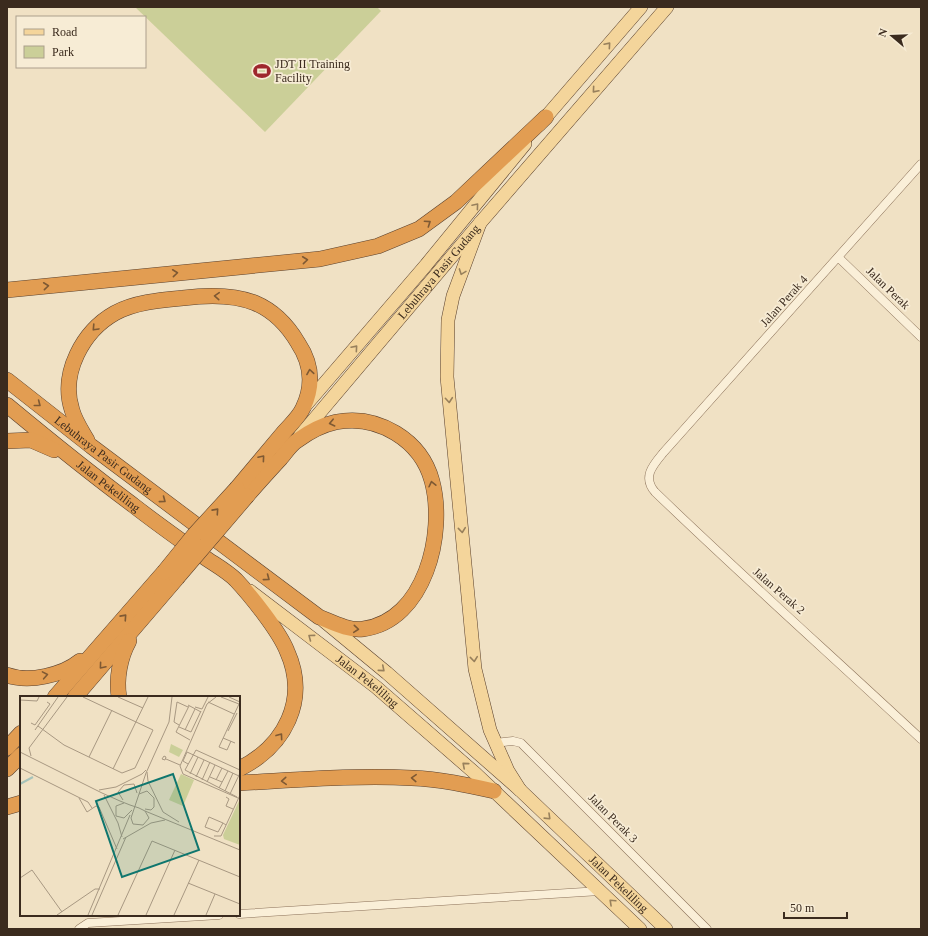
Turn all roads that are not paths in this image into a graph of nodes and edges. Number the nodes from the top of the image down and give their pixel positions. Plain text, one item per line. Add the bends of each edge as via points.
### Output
1 (641, 7) edge
2 (667, 7) edge
3 (546, 117) junction
4 (921, 164) edge
5 (480, 223) junction
6 (838, 257) junction
7 (7, 290) edge
8 (921, 337) edge
9 (7, 380) edge
10 (7, 405) edge
11 (303, 409) junction
12 (7, 440) edge
13 (296, 441) junction
14 (91, 446) junction
15 (663, 453) joint
16 (73, 459) junction
17 (242, 492) junction
18 (170, 575) junction
19 (235, 579) junction
20 (319, 617) junction
21 (136, 626) junction
22 (98, 646) junction
23 (7, 675) edge
24 (57, 696) edge
25 (76, 696) edge
26 (119, 696) edge
27 (20, 734) edge
28 (921, 739) edge
29 (495, 743) junction
30 (7, 748) edge
31 (20, 756) edge
32 (240, 768) edge
33 (7, 769) edge
34 (240, 783) edge
35 (520, 790) junction
36 (494, 791) junction
37 (20, 803) edge
38 (7, 807) edge
39 (600, 891) junction
40 (240, 914) edge
41 (203, 916) edge
42 (79, 929) edge
43 (640, 929) edge
44 (666, 929) edge
45 (706, 929) edge

3 -> 1 main road, Lebuhraya Pasir Gudang
2 -> 5 main road, Lebuhraya Pasir Gudang
7 -> 3 highway via 320,259 378,246 419,229 446,210
11 -> 3 main road, Lebuhraya Pasir Gudang via 488,191
4 - 6 street, Jalan Perak 4
5 - 13 main road, Lebuhraya Pasir Gudang
5 -> 29 main road via 452,302 447,332 447,377 475,669
6 - 8 street, Jalan Perak
6 - 15 street, Jalan Perak 4
9 -> 14 highway, Lebuhraya Pasir Gudang
10 - 16 highway, Lebuhraya Pasir Gudang
11 -> 14 highway via 311,378 309,362 290,329 266,309 254,302 213,296 149,302 116,312 98,325 83,342 74,362 70,378 72,410
17 -> 11 highway, Lebuhraya Pasir Gudang
12 - 16 highway via 31,440
13 - 17 highway, Lebuhraya Pasir Gudang
20 -> 13 highway, Lebuhraya Pasir Gudang via 343,626 363,629 387,620 409,603 427,571 431,554 435,517 432,482 426,466 413,447 392,430 378,425 349,420 336,422 317,428
14 -> 20 highway, Lebuhraya Pasir Gudang
15 - 28 street, Jalan Perak 2 via 648,476 655,492 740,574
16 - 19 highway, Jalan Pekeliling
17 - 18 highway, Lebuhraya Pasir Gudang, bridge
18 - 21 highway
22 -> 18 highway
32 -> 19 highway via 266,753 281,735 292,712 295,693 288,652
36 -> 19 main road, Jalan Pekeliling via 376,687
20 -> 35 main road, Jalan Pekeliling
21 -> 25 highway
21 - 26 highway via 122,656 118,675
23 -> 22 highway via 28,678 64,671
22 - 24 highway
27 - 30 highway
29 - 35 main road
29 - 45 street, Jalan Perak 3 via 521,743
31 - 33 highway
36 -> 34 highway via 453,782 413,778 324,778
35 -> 44 main road, Jalan Pekeliling
36 - 39 main road, Jalan Pekeliling
37 - 38 highway
39 - 40 street
43 -> 39 main road, Jalan Pekeliling
41 - 42 street via 88,923

